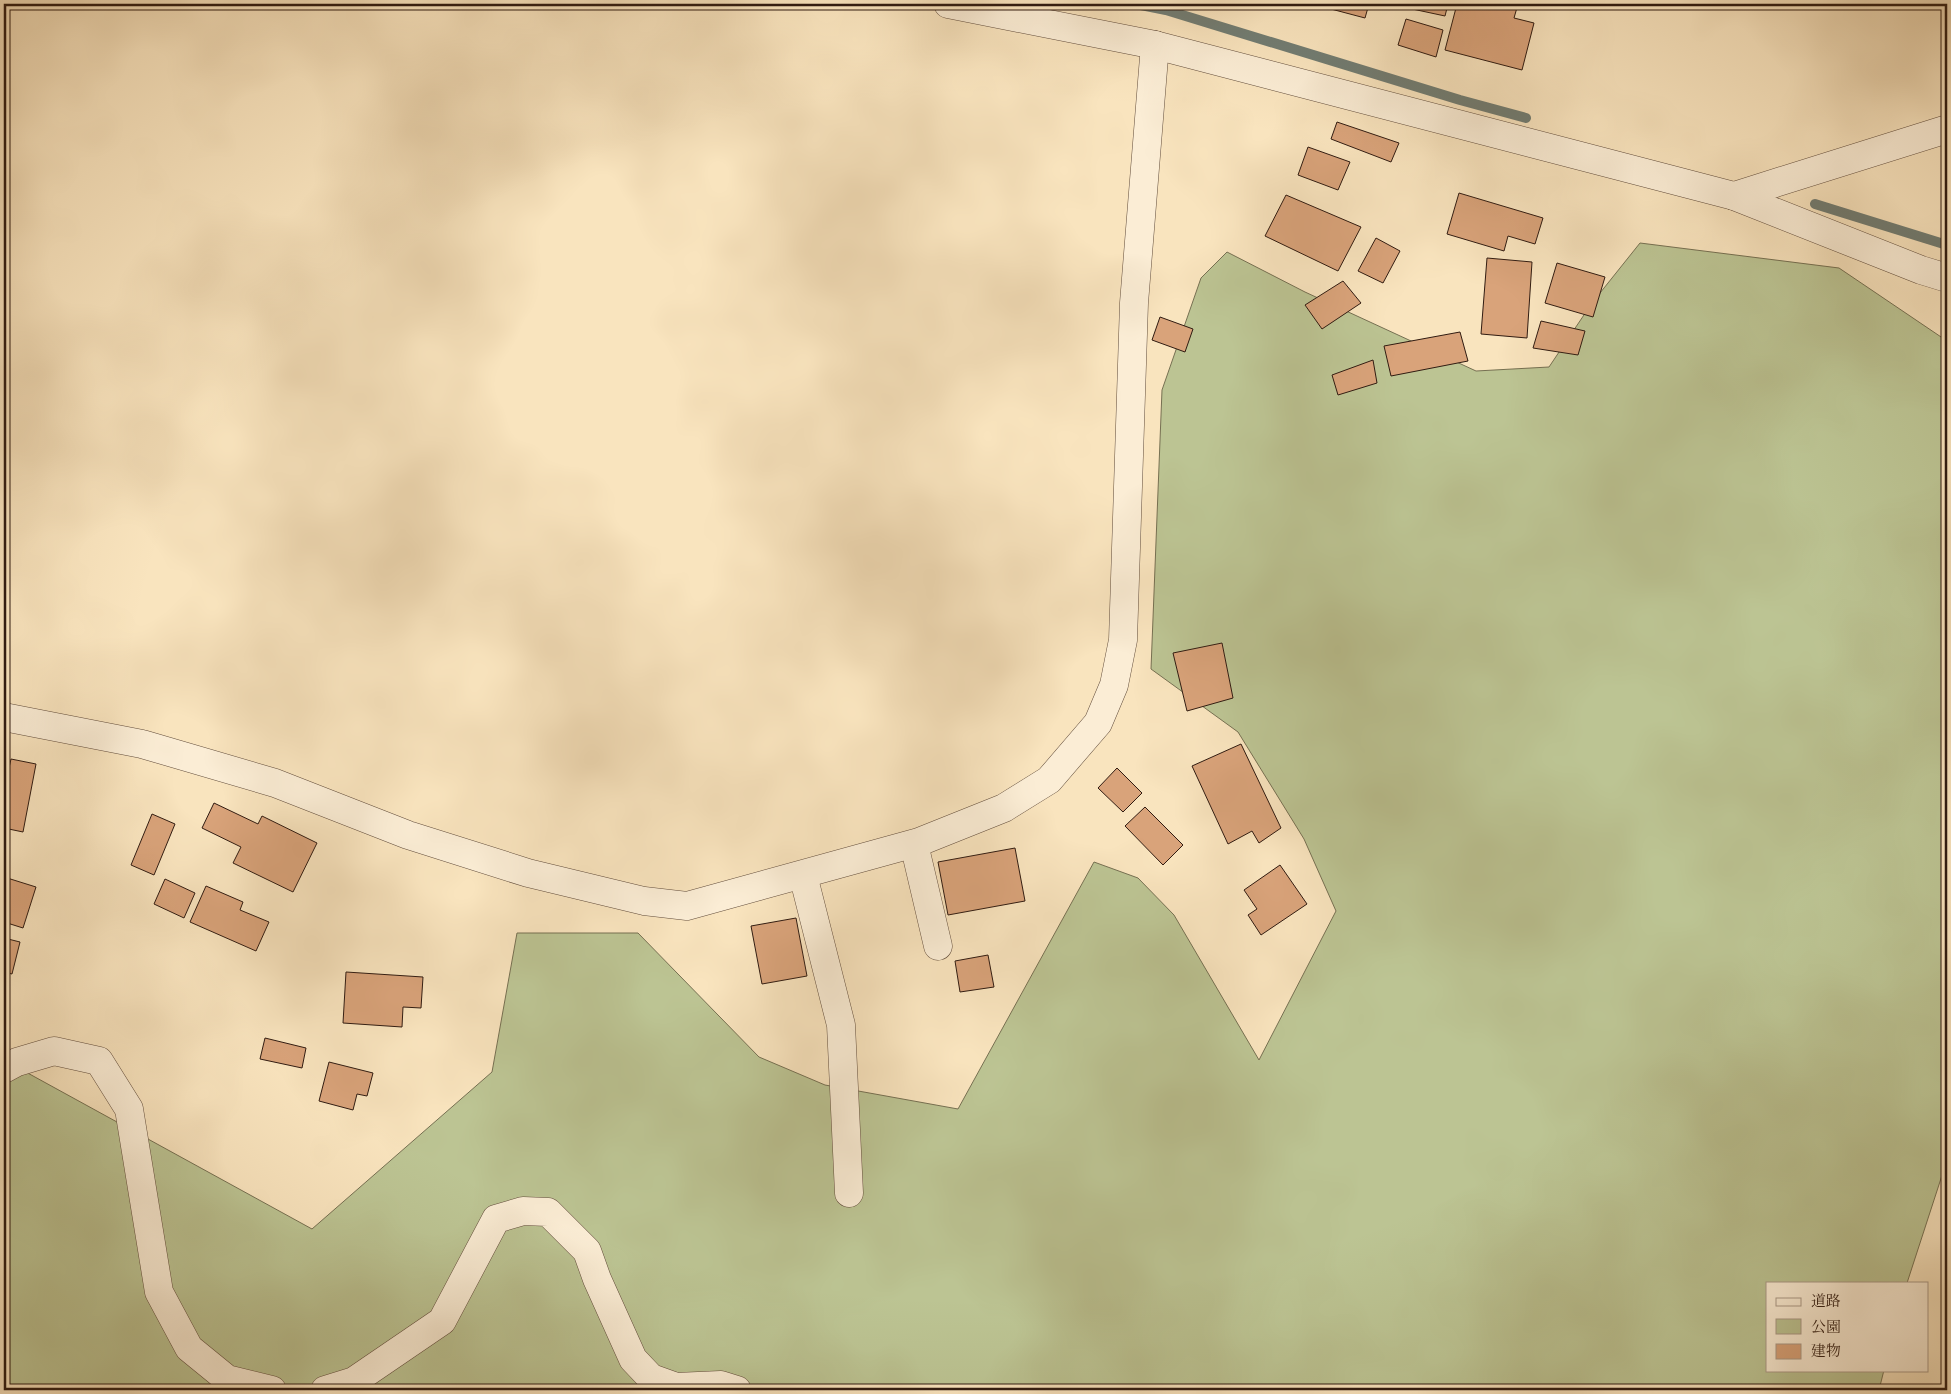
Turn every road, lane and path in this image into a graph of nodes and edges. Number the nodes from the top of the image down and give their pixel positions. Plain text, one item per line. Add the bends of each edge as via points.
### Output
1 (948, 4) edge
2 (1155, 45) junction
3 (1947, 129) edge
4 (1734, 196) junction
5 (1947, 278) edge
6 (4, 717) edge
7 (914, 844) junction
8 (803, 875) junction
9 (938, 946) dead end
10 (4, 1069) edge
11 (849, 1193) dead end
12 (272, 1390) edge
13 (325, 1390) edge
14 (737, 1390) edge

1 - 2 street
2 - 4 street
2 - 7 street via 1134,303 1124,640 1114,684 1098,723 1049,780 1004,808
3 - 4 street
4 - 5 street
6 - 8 street via 142,744 275,783 408,836 510,868 644,901 687,906
7 - 8 street
7 - 9 street
8 - 11 street via 841,1025
10 - 12 street via 54,1051 99,1061 129,1109 159,1292 184,1340 189,1348 227,1379
13 - 14 street via 354,1381 442,1321 496,1219 524,1211 548,1212 587,1250 633,1359 651,1378 676,1387 721,1385

